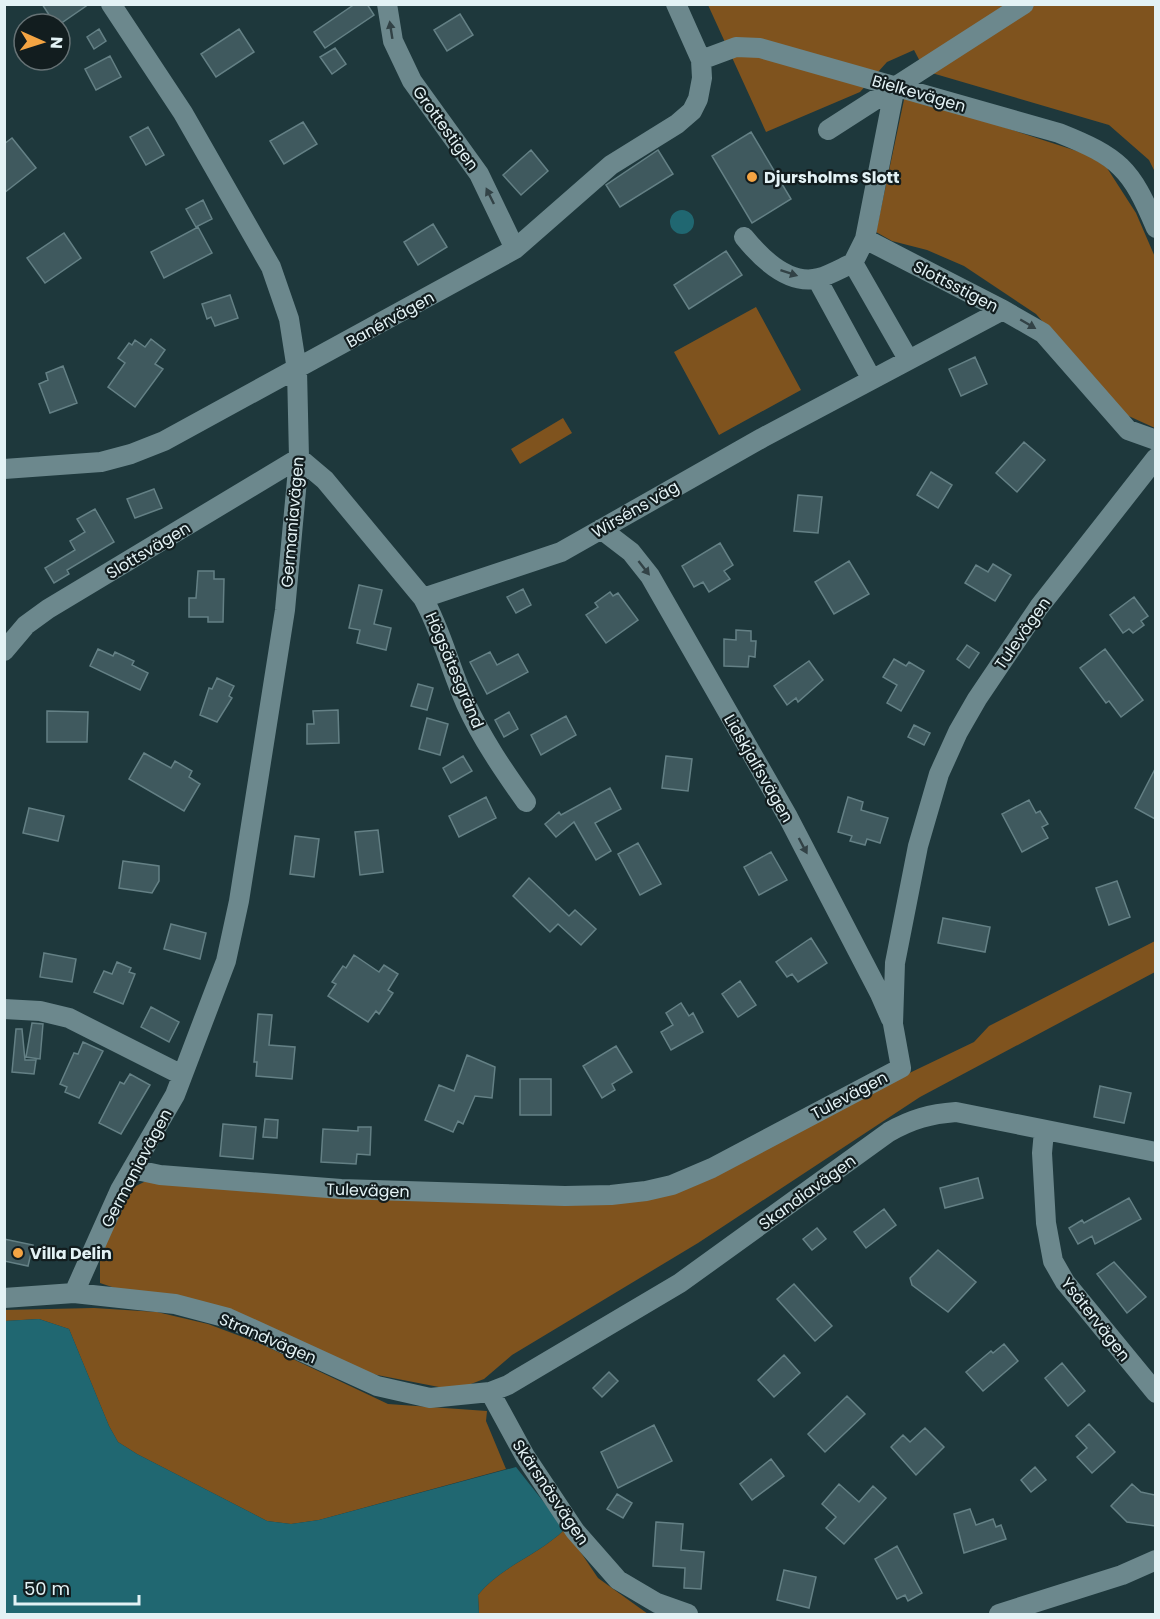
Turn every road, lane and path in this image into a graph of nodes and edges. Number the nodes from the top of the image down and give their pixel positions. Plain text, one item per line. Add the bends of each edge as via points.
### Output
1 (111, 4) edge
2 (387, 4) edge
3 (676, 4) edge
4 (1024, 4) edge
5 (701, 60) junction
6 (895, 86) junction
7 (828, 130) dead end
8 (1155, 228) edge
9 (744, 237) dead end
10 (865, 240) junction
11 (515, 249) junction
12 (854, 263) junction
13 (817, 279) junction
14 (1003, 310) junction
15 (908, 359) junction
16 (297, 370) junction
17 (871, 378) junction
18 (1155, 440) edge
19 (299, 458) junction
20 (1155, 458) edge
21 (4, 469) edge
22 (601, 529) junction
23 (423, 598) junction
24 (4, 651) edge
25 (526, 802) dead end
26 (4, 1009) edge
27 (893, 1024) junction
28 (183, 1075) junction
29 (1044, 1131) junction
30 (1155, 1152) edge
31 (132, 1169) junction
32 (74, 1293) junction
33 (4, 1298) edge
34 (490, 1392) junction
35 (1155, 1393) edge
36 (1155, 1560) edge
37 (688, 1614) edge
38 (999, 1614) edge

1 - 16 street, Germaniavägen via 183,113 271,267 289,319
11 -> 2 street, Grottestigen via 479,174 412,81 393,41
3 - 5 street
4 - 6 street
5 - 6 street, Bielkevägen via 736,47 760,48
5 - 11 street, Banérvägen via 702,78 692,111 611,165
6 - 7 street
6 - 8 street, Bielkevägen via 1059,133 1098,149 1122,167
6 - 10 street
9 -> 13 street via 776,269
10 - 12 street
10 - 14 street, Slottsstigen
11 - 16 street, Banérvägen
12 - 13 street
12 - 15 street
13 - 17 street
14 - 15 street, Wirséns väg
14 -> 18 street, Slottsstigen via 1043,333 1128,430
15 - 17 street, Wirséns väg
16 - 19 street, Germaniavägen
16 - 21 street, Banérvägen via 164,441 131,454 101,462
17 - 22 street, Wirséns väg
19 - 23 street via 325,480
19 - 24 street, Slottsvägen via 48,609
19 - 28 street, Germaniavägen via 285,610 239,901 226,961
20 - 27 street, Tulevägen via 1039,607 958,732 928,805 910,882 895,963
22 - 23 street, Wirséns väg via 561,552
22 -> 27 street, Lidskjalfsvägen via 631,552 650,576 788,818
23 - 25 street, Högsätesgränd via 437,623 466,705 495,758
26 - 28 street via 69,1018
27 - 31 street, Tulevägen via 901,1068 712,1168 672,1185 645,1191 565,1196 340,1189 160,1176
28 - 31 street, Germaniavägen
29 - 30 street, Skandiavägen
29 - 34 street, Skandiavägen via 956,1112 914,1118 680,1283
29 - 35 street, Ysätervägen via 1046,1223 1053,1261 1065,1282
31 - 32 street, Germaniavägen
32 - 33 street, Strandvägen
32 - 34 street, Strandvägen via 175,1304 228,1318 377,1386 430,1398
34 - 37 street, Skärsnäsvägen via 525,1456 575,1531 618,1580 657,1603
36 - 38 street via 1122,1575

